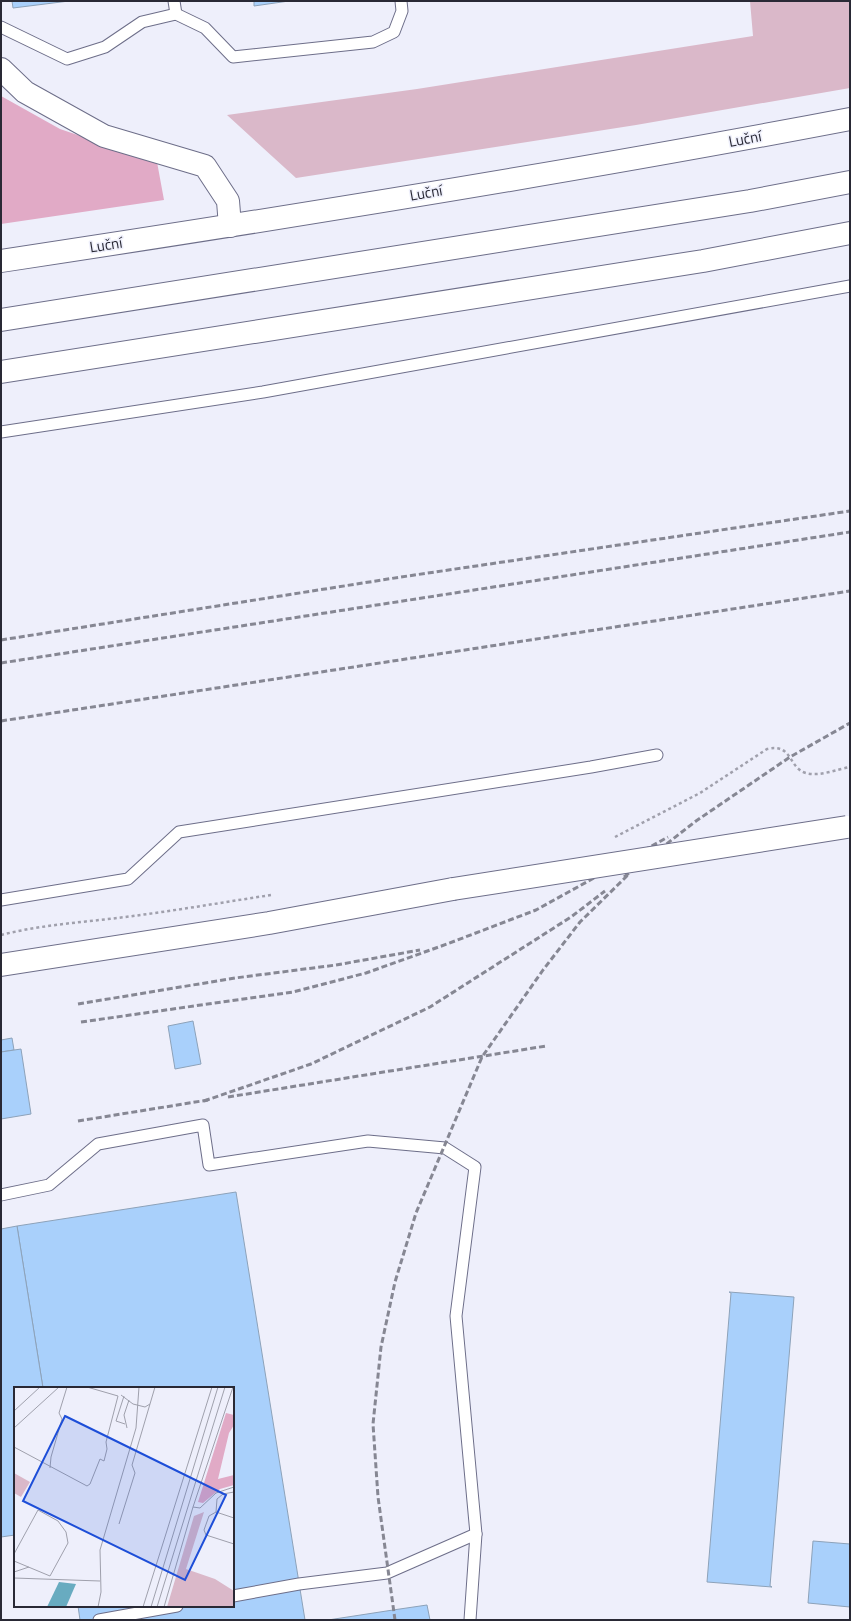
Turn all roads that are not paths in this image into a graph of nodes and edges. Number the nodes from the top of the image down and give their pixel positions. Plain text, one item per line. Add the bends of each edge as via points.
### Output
1 (174, 1) edge
2 (401, 1) edge
3 (176, 14) junction
4 (1, 27) edge
5 (1, 69) edge
6 (850, 119) edge
7 (850, 182) edge
8 (230, 226) junction
9 (850, 233) edge
10 (1, 261) edge
11 (850, 286) edge
12 (1, 320) edge
13 (1, 372) edge
14 (1, 432) edge
15 (656, 755) dead end
16 (849, 827) edge
17 (1, 900) edge
18 (1, 965) edge
19 (1, 1195) edge
20 (476, 1534) junction
21 (234, 1596) edge
22 (171, 1607) edge
23 (99, 1620) edge
24 (470, 1620) edge

1 - 3 lane
2 - 3 lane via 402,11 394,32 373,42 233,57 205,28
3 - 4 lane via 142,22 105,47 67,59
5 - 8 main road via 25,92 104,136 204,166 228,201
6 - 8 main road, Luční via 726,143
7 - 12 main road via 750,201
8 - 10 main road, Luční
9 - 13 main road via 696,262
11 - 14 lane via 263,392
15 - 17 lane via 179,832 128,879
16 - 18 main road, bridge
19 - 20 lane via 49,1186 98,1144 203,1125 210,1165 368,1141 445,1148 475,1167 456,1316
20 - 21 lane via 387,1573 299,1584
20 - 24 lane
22 - 23 lane

